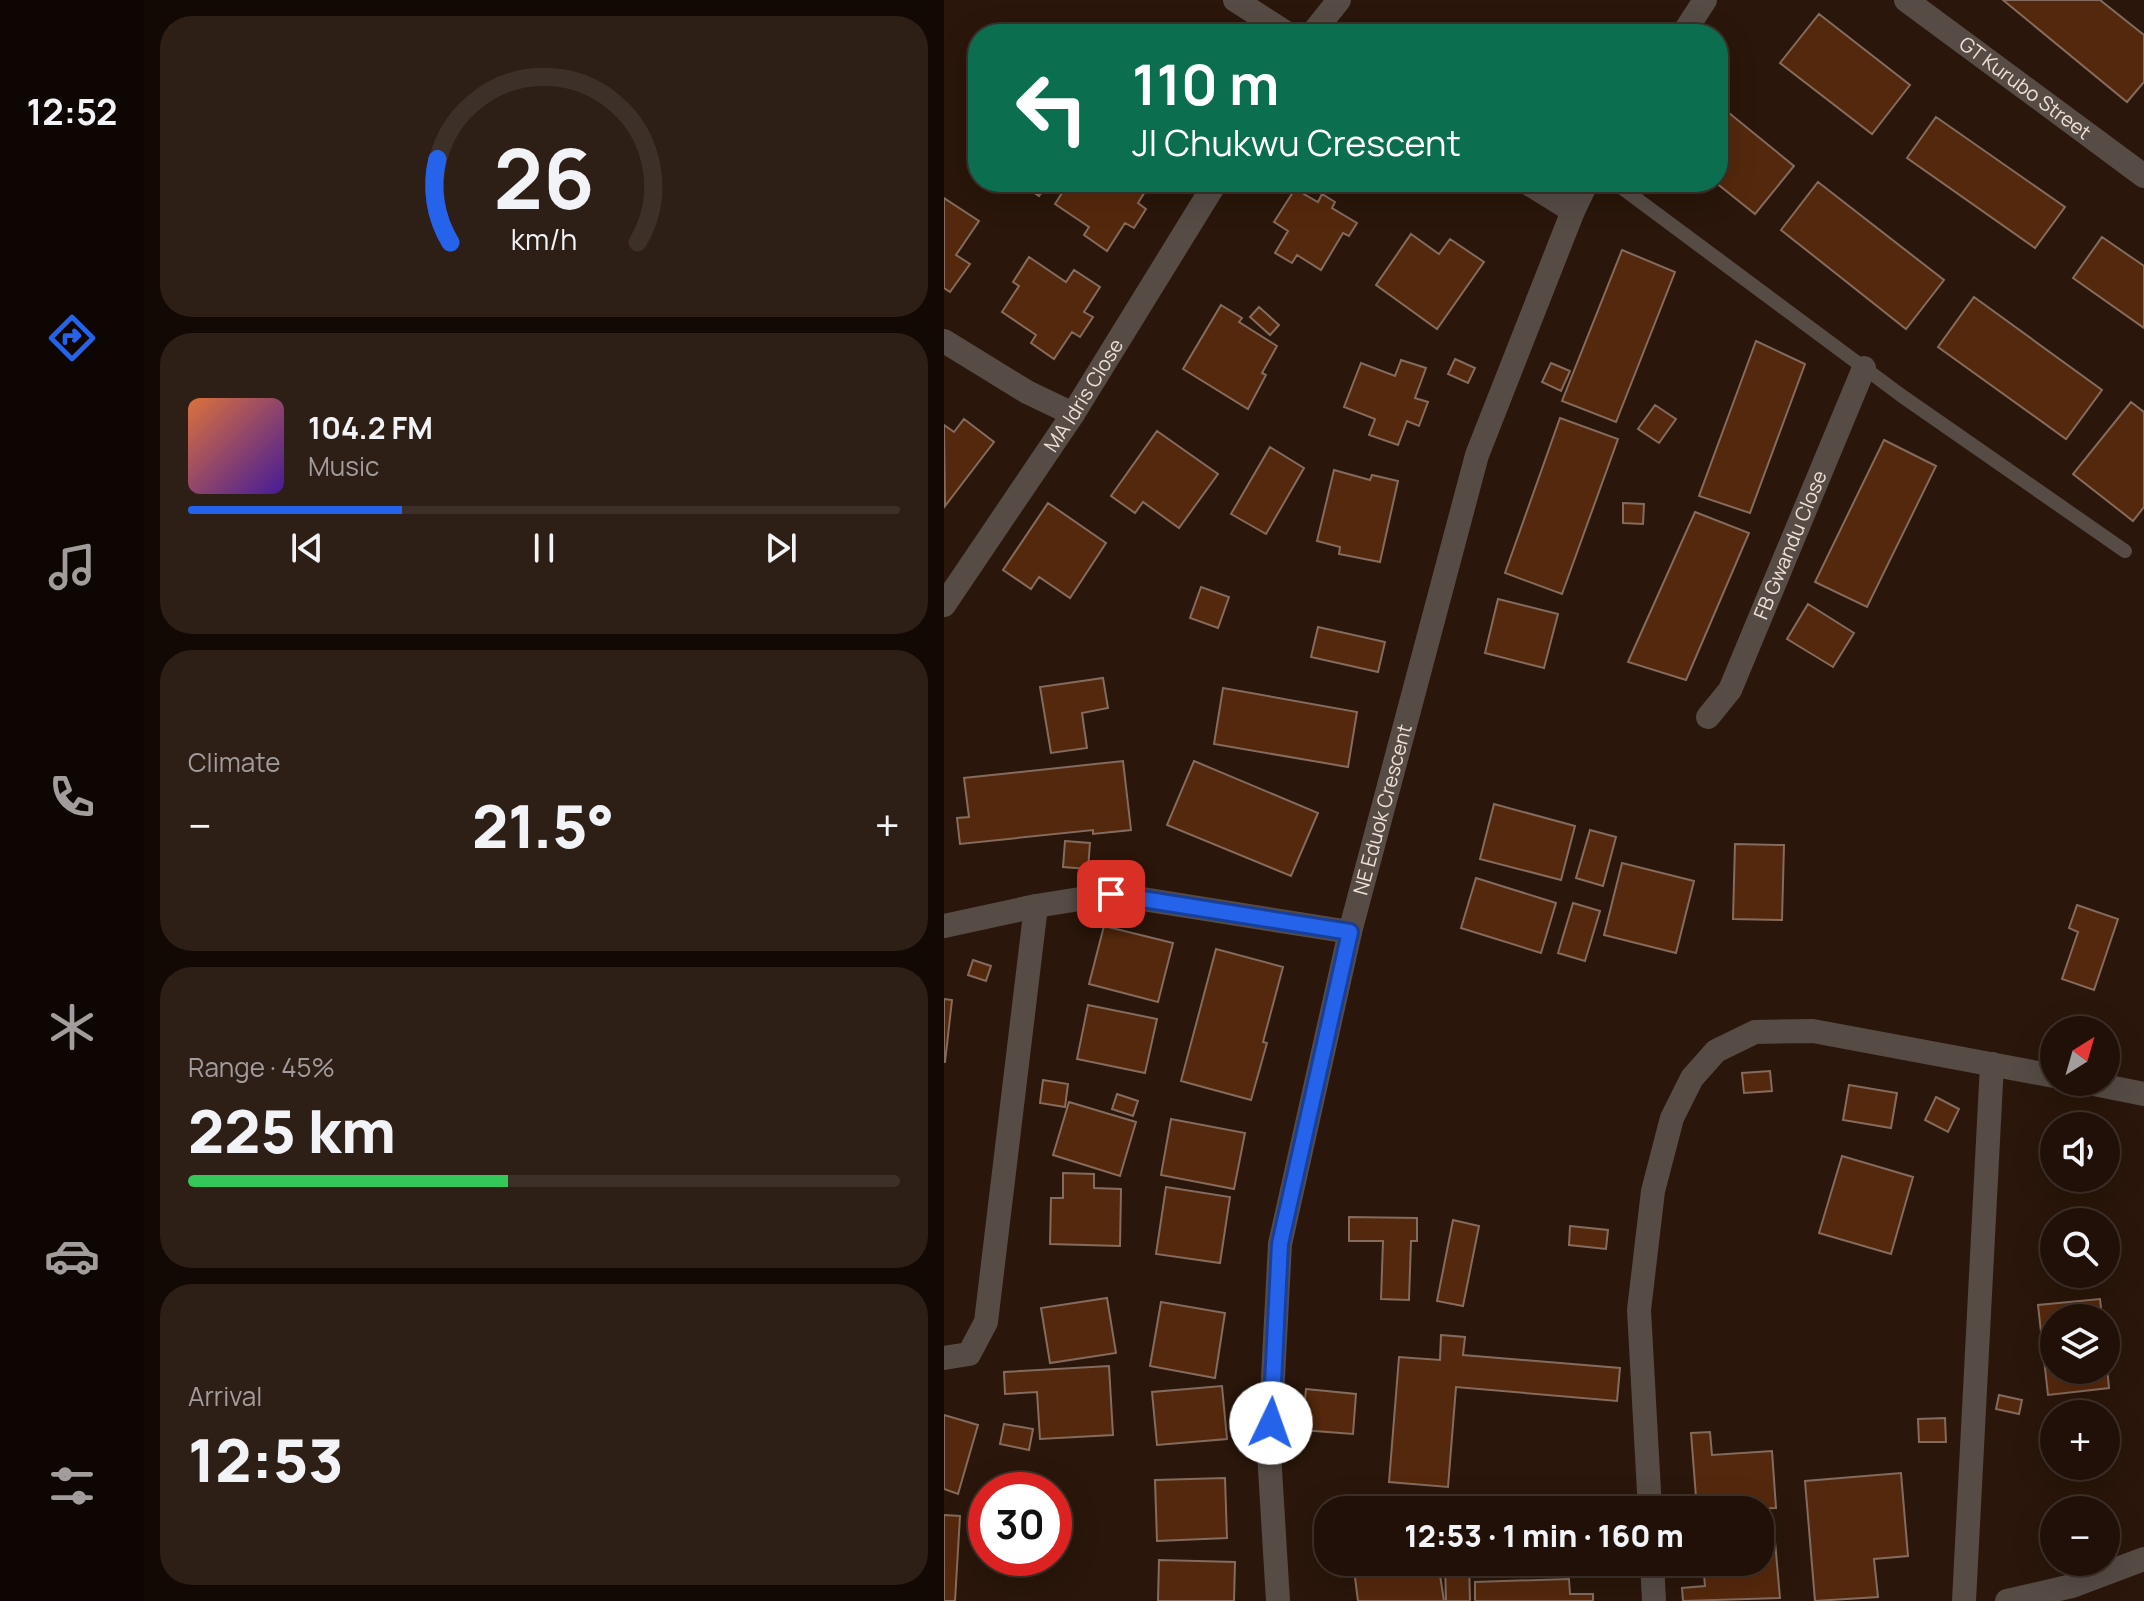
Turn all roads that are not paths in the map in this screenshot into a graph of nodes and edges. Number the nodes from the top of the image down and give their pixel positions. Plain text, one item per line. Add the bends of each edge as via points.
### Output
1 (1235, 0) edge
2 (1339, 0) edge
3 (1705, 0) edge
4 (1906, 0) edge
5 (1272, 24) edge
6 (1320, 24) edge
7 (1689, 24) edge
8 (2144, 176) edge
9 (1210, 192) edge
10 (1542, 192) edge
11 (1582, 192) edge
12 (1627, 192) edge
13 (1573, 211) junction
14 (944, 341) edge
15 (1864, 368) junction
16 (1073, 414) junction
17 (2125, 551) dead end
18 (944, 605) edge
19 (1708, 717) dead end
20 (1036, 906) junction
21 (944, 926) edge
22 (1350, 932) junction
23 (1992, 1064) junction
24 (2040, 1073) edge
25 (2120, 1089) edge
26 (2144, 1094) edge
27 (944, 1358) edge
28 (1649, 1496) edge
29 (2144, 1559) edge
30 (1653, 1576) edge
31 (1278, 1601) edge
32 (1654, 1601) edge
33 (1964, 1601) edge
34 (2007, 1601) edge

1 - 5 street
2 - 6 street
3 - 7 street
4 - 8 street, GT Kurubo Street
9 - 16 street, MA Idris Close
10 - 13 street
11 - 13 street, NE Eduok Crescent
12 - 15 lane
13 - 22 street, NE Eduok Crescent via 1477,455
14 - 16 street
15 - 17 lane
15 - 19 street, FB Gwandu Close via 1730,690
16 - 18 street, MA Idris Close
20 - 21 street
20 - 22 street via 1111,894
20 - 27 street via 986,1322 969,1354
22 - 31 street, NE Eduok Crescent via 1280,1244 1269,1453
23 - 24 street
23 - 28 street via 1813,1031 1755,1032 1716,1051 1692,1078 1672,1118 1653,1191 1639,1310
23 - 33 street
25 - 26 street
29 - 34 street via 2072,1586
30 - 32 street

